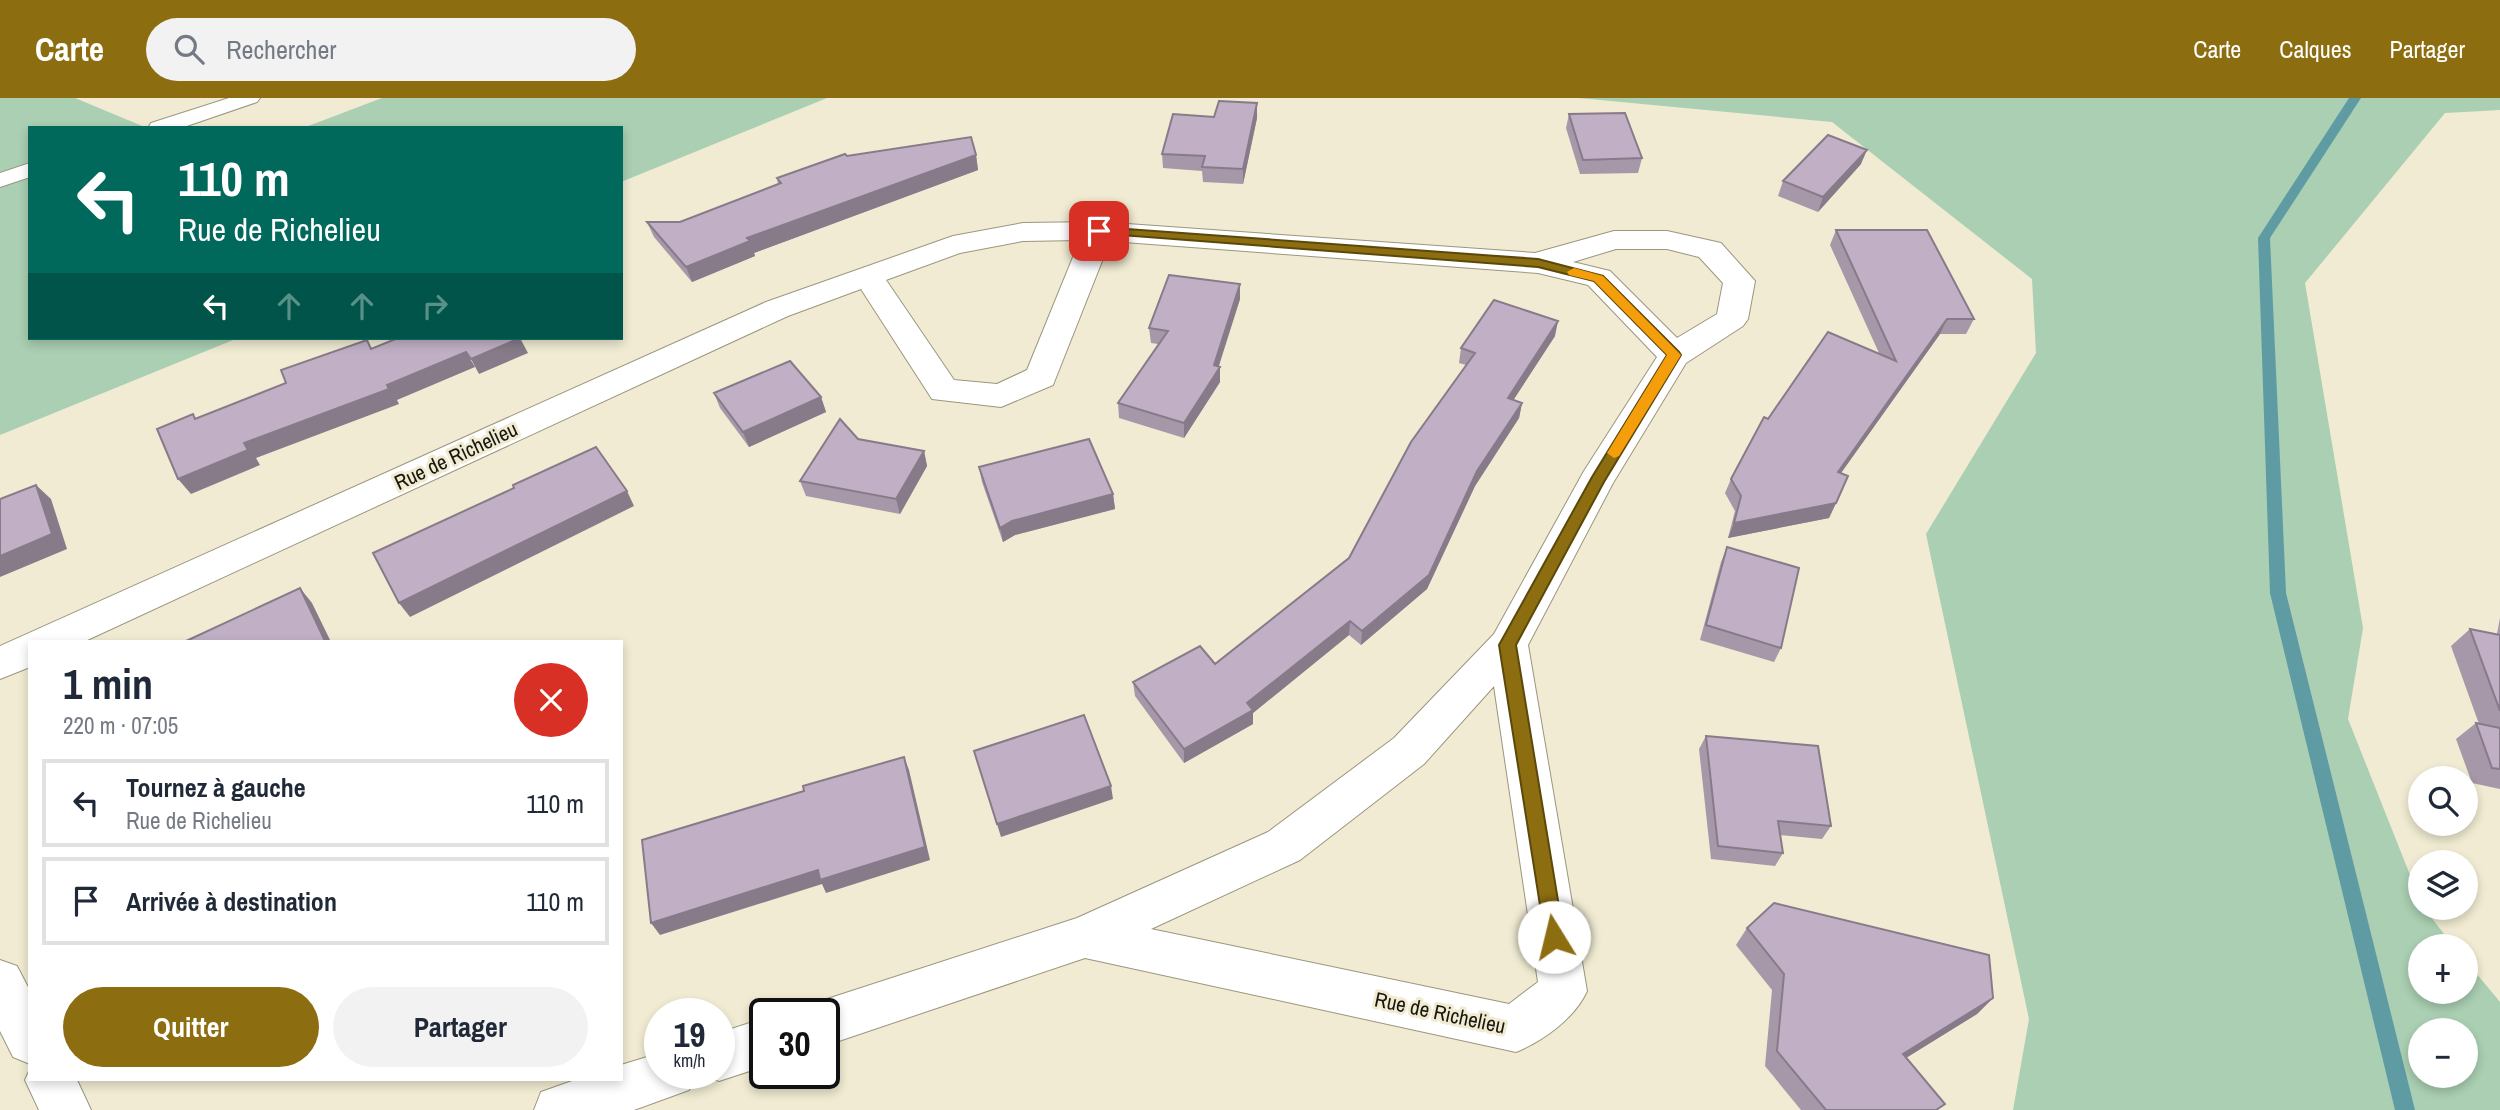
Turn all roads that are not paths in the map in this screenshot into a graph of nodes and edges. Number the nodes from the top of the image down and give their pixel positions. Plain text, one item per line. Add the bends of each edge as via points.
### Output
1 (250, 98) edge
2 (165, 126) edge
3 (28, 171) edge
4 (0, 180) edge
5 (1099, 231) junction
6 (1538, 263) junction
7 (868, 276) junction
8 (1674, 355) junction
9 (51, 640) edge
10 (1508, 645) junction
11 (28, 651) edge
12 (0, 663) edge
13 (1085, 937) junction
14 (0, 982) edge
15 (840, 1018) edge
16 (28, 1036) edge
17 (51, 1081) edge
18 (644, 1082) edge
19 (66, 1110) edge
20 (559, 1110) edge

1 - 2 lane
3 - 4 lane
5 - 6 street, Rue de Richelieu
5 - 7 street, Rue de Richelieu via 1023,232 953,245
5 - 7 street via 1041,377 1001,396 944,391
6 - 8 street, Rue de Richelieu via 1599,278
6 - 8 street, Rue de Richelieu via 1614,240 1667,240 1710,250 1739,281 1732,319
7 - 9 street, Rue de Richelieu via 777,309
8 - 10 street, Rue de Richelieu via 1597,480
10 - 13 street, Rue de Richelieu via 1409,751 1283,846
10 - 13 street, Rue de Richelieu via 1563,990 1516,1029
11 - 12 street
13 - 15 street, Rue de Richelieu
14 - 16 street
17 - 19 street
18 - 20 street

